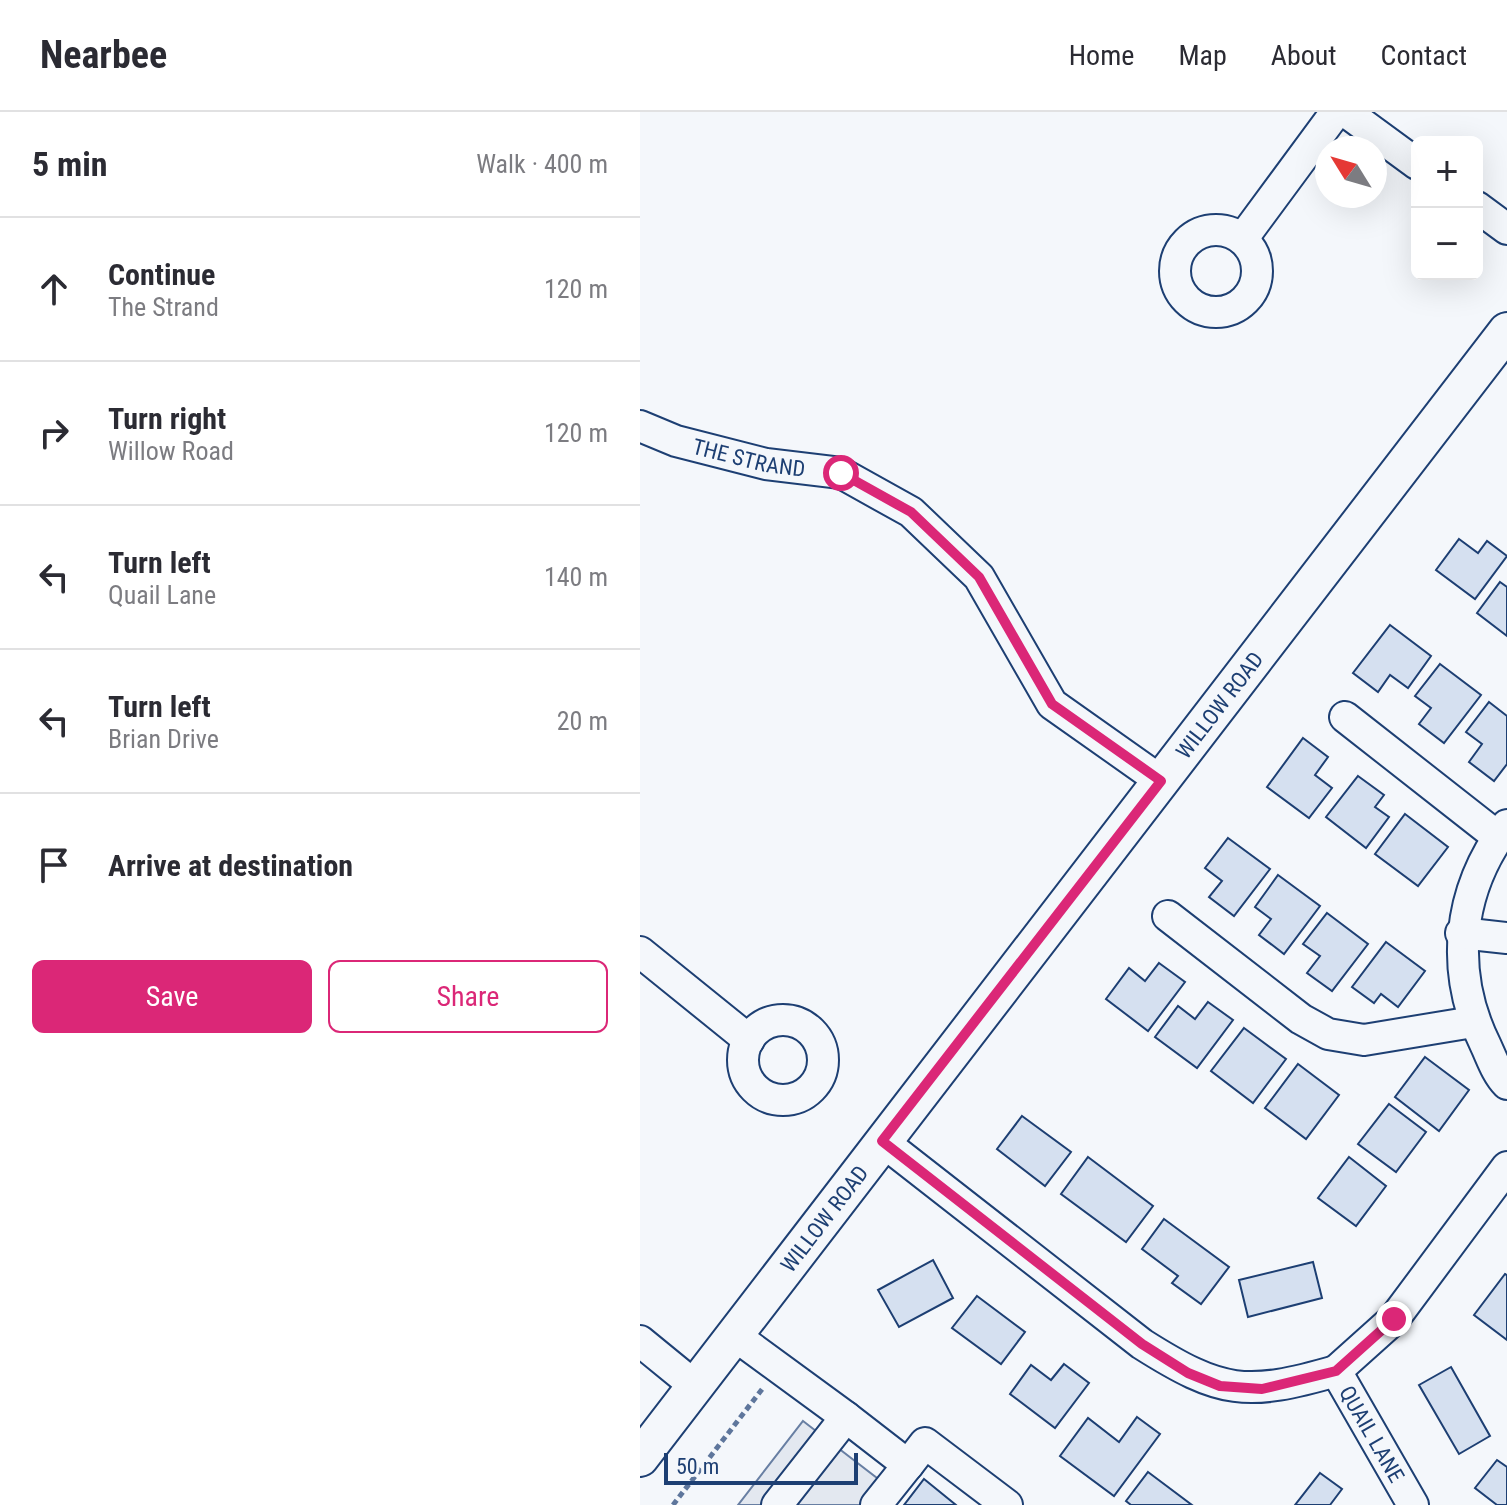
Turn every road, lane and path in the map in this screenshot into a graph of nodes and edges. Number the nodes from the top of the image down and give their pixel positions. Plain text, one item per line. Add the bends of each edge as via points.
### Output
1 (1336, 112) edge
2 (1346, 112) edge
3 (1411, 160) edge
4 (1478, 208) edge
5 (1507, 229) edge
6 (1243, 238) dead end
7 (1507, 331) edge
8 (640, 426) edge
9 (1345, 717) dead end
10 (1161, 781) junction
11 (1502, 831) edge
12 (1168, 916) dead end
13 (1461, 933) junction
14 (1507, 938) edge
15 (640, 952) edge
16 (1473, 1022) junction
17 (749, 1040) dead end
18 (1507, 1084) edge
19 (882, 1141) junction
20 (1507, 1167) edge
21 (734, 1335) junction
22 (640, 1341) edge
23 (779, 1368) junction
24 (1336, 1371) junction
25 (695, 1386) junction
26 (846, 1417) junction
27 (640, 1458) edge
28 (908, 1465) junction
29 (673, 1505) edge
30 (777, 1505) edge
31 (876, 1505) edge
32 (1007, 1505) edge
33 (1413, 1505) edge

1 - 6 street
2 - 3 street
4 - 5 street
7 - 10 main road, WILLOW ROAD
8 - 10 street, THE STRAND via 766,464 841,473 911,512 979,577 1052,704
9 - 11 street
10 - 19 main road, WILLOW ROAD
11 - 13 street via 1475,878
12 - 16 street via 1328,1034 1364,1040
13 - 14 street
13 - 16 street via 1462,976
15 - 17 street
16 - 18 street
19 - 21 main road, WILLOW ROAD
19 - 24 street, QUAIL LANE via 1142,1344 1188,1373 1220,1386 1262,1389
20 - 24 street via 1394,1319
21 - 23 street
21 - 25 main road, WILLOW ROAD
22 - 25 street
23 - 26 street
23 - 29 path
24 - 33 street, QUAIL LANE
25 - 27 main road, WILLOW ROAD
26 - 28 street
26 - 30 street
28 - 31 street
28 - 32 street via 925,1443

